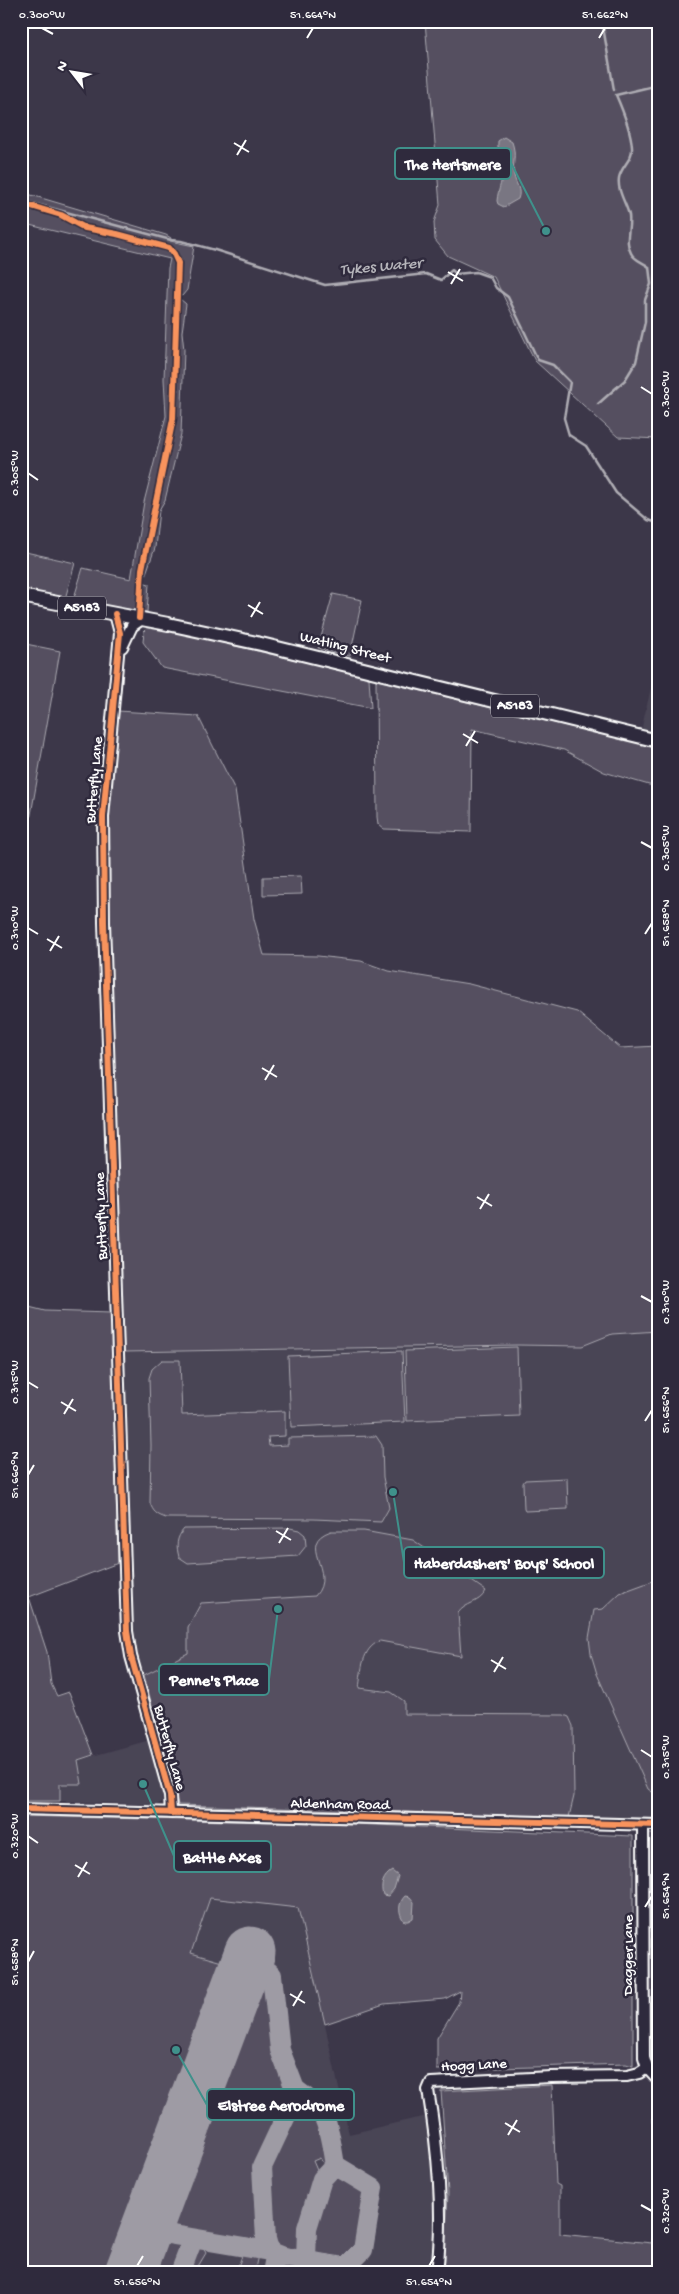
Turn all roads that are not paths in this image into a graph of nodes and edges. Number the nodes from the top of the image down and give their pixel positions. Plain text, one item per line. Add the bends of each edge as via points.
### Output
1 (21, 596) edge
2 (142, 619) junction
3 (117, 620) junction
4 (130, 629) junction
5 (119, 657) junction
6 (658, 741) edge
7 (21, 1809) edge
8 (171, 1813) junction
9 (643, 1825) junction
10 (658, 1826) edge
11 (647, 2068) junction
12 (658, 2080) edge
13 (437, 2273) edge

1 - 3 main road, Watling Street / A5183
2 - 3 main road, Watling Street / A5183
2 - 4 street, Butterfly Lane
2 - 6 main road, Watling Street / A5183 via 261,644
3 - 4 street
3 - 5 street, Butterfly Lane
4 - 5 street, Butterfly Lane
5 - 8 street, Butterfly Lane via 103,816 127,1631 168,1787
7 - 8 street, Aldenham Road
8 - 9 street, Aldenham Road
9 - 10 street, Aldenham Road
9 - 11 street, Dagger Lane via 644,2048
11 - 12 street
11 - 13 street, Hogg Lane via 627,2076 431,2083 428,2090 440,2171

